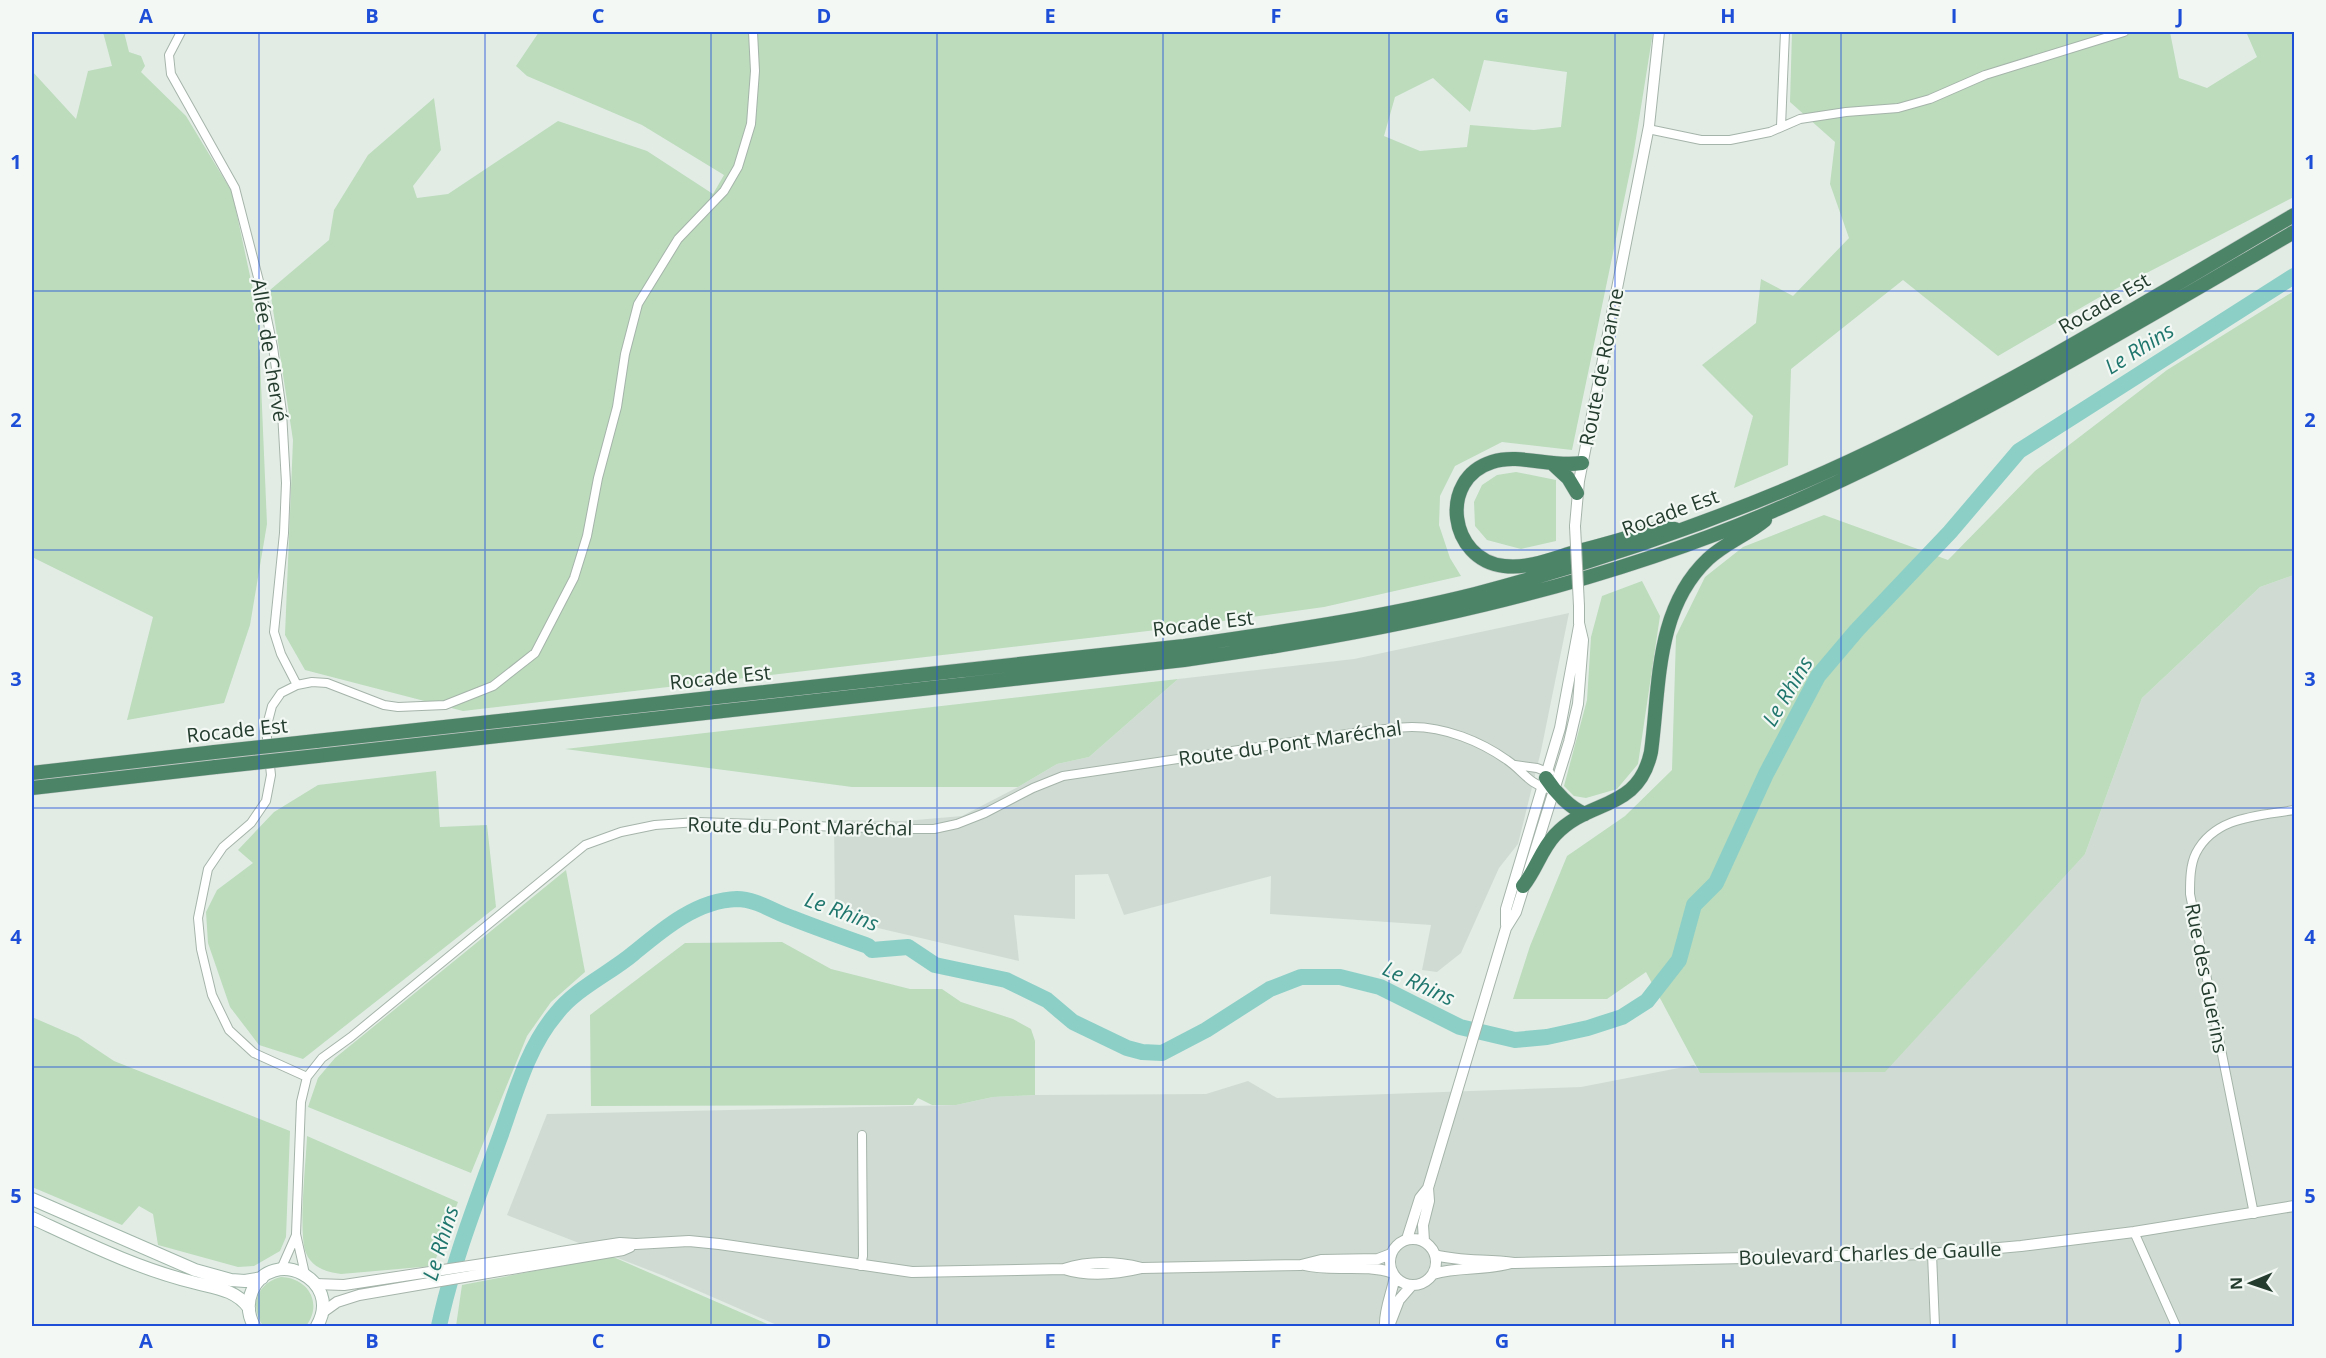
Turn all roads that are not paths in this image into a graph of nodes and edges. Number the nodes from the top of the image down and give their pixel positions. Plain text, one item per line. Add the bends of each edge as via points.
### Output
1 (181, 32) edge
2 (753, 32) edge
3 (1659, 32) edge
4 (1785, 32) edge
5 (2124, 32) edge
6 (1781, 126) junction
7 (1648, 129) junction
8 (2295, 215) edge
9 (2295, 232) edge
10 (1582, 463) junction
11 (1554, 465) junction
12 (1577, 493) junction
13 (1771, 512) junction
14 (1683, 530) junction
15 (297, 685) junction
16 (1515, 765) junction
17 (32, 773) edge
18 (1550, 781) junction
19 (32, 788) edge
20 (2295, 810) edge
21 (1585, 814) junction
22 (1523, 886) junction
23 (1506, 928) junction
24 (307, 1077) junction
25 (862, 1135) dead end
26 (1428, 1188) junction
27 (32, 1199) edge
28 (2295, 1206) edge
29 (2254, 1214) junction
30 (32, 1218) edge
31 (2134, 1232) junction
32 (296, 1234) junction
33 (1407, 1239) junction
34 (1424, 1241) junction
35 (1391, 1254) junction
36 (1932, 1254) junction
37 (1435, 1255) junction
38 (1514, 1263) junction
39 (1300, 1264) junction
40 (861, 1266) junction
41 (281, 1269) junction
42 (478, 1270) junction
43 (305, 1274) junction
44 (1433, 1274) junction
45 (1394, 1275) junction
46 (262, 1278) junction
47 (315, 1284) junction
48 (1412, 1285) junction
49 (249, 1308) junction
50 (323, 1312) junction
51 (253, 1325) edge
52 (317, 1326) edge
53 (1385, 1326) edge
54 (1389, 1326) edge
55 (1935, 1326) edge
56 (2176, 1326) edge

1 - 15 street, Allée de Chervé via 169,55 171,74 235,188 273,347 286,483 274,632
2 - 15 street via 751,124 738,167 724,191 678,239 638,304 587,536 574,578 534,653 493,686 445,705 398,707 327,683
3 - 7 street, Route de Roanne
4 - 6 street
5 - 6 street via 1985,75 1898,108 1800,119
6 - 7 street via 1730,140 1701,140
7 - 10 street, Route de Roanne
8 - 14 highway, Rocade Est via 1962,405 1803,482
9 - 13 highway, Rocade Est via 1968,419
10 - 11 highway
10 - 12 street, Route de Roanne
11 - 12 highway
11 - 14 highway via 1501,459 1467,478 1456,515 1469,549 1490,563 1517,567 1658,528
12 - 18 street, Route de Roanne, bridge via 1579,623
13 - 19 highway, Rocade Est, bridge via 1593,575 1386,628 1279,647
13 - 21 highway via 1764,522 1708,558 1683,590 1663,646 1651,752 1645,771 1627,794
14 - 17 highway, Rocade Est, bridge via 1475,594 1279,633
15 - 24 street via 282,693 272,706 266,729 271,775 267,801 251,823 223,847 208,869 198,918 212,995 228,1030 254,1053
16 - 18 street, Route du Pont Maréchal
16 - 18 street, Route du Pont Maréchal via 1522,774
16 - 24 street, Route du Pont Maréchal via 1468,739 1413,726 1063,776 985,813 934,829 697,822 621,832 585,845 552,870 322,1058
18 - 21 highway via 1575,809
18 - 22 street
18 - 23 street via 1506,909
20 - 29 street, Rue des Guerins via 2235,820 2211,834 2196,853 2191,872 2190,894
21 - 22 highway via 1556,834
22 - 23 street via 1516,912
23 - 26 street
24 - 32 street, Route du Pont Maréchal via 301,1102
25 - 40 street
26 - 33 street via 1420,1198
26 - 34 street
27 - 46 main road via 195,1270 231,1280
28 - 29 street, Boulevard Charles de Gaulle
29 - 31 street, Boulevard Charles de Gaulle
30 - 49 main road via 137,1266 228,1291
31 - 36 street, Boulevard Charles de Gaulle
31 - 56 street
32 - 41 street, Route du Pont Maréchal
32 - 43 street, Route du Pont Maréchal
33 - 34 street
33 - 35 street
34 - 37 street
35 - 39 street via 1378,1259
35 - 45 street
36 - 38 street, Boulevard Charles de Gaulle
36 - 55 street
37 - 38 street, Boulevard Charles de Gaulle via 1454,1260
37 - 44 street
38 - 44 street, Boulevard Charles de Gaulle
39 - 40 street via 1142,1268 1124,1263 1078,1264 1064,1269 912,1272
39 - 45 street via 1320,1269 1374,1269
40 - 42 street via 689,1241 620,1243
41 - 43 main road
41 - 46 main road
42 - 47 street via 344,1285
42 - 50 street via 344,1299
43 - 47 main road
44 - 48 street via 1423,1283
45 - 48 street
45 - 53 street
46 - 49 main road via 254,1286
47 - 50 main road via 322,1297
48 - 54 street via 1399,1300
49 - 51 main road
50 - 52 main road

